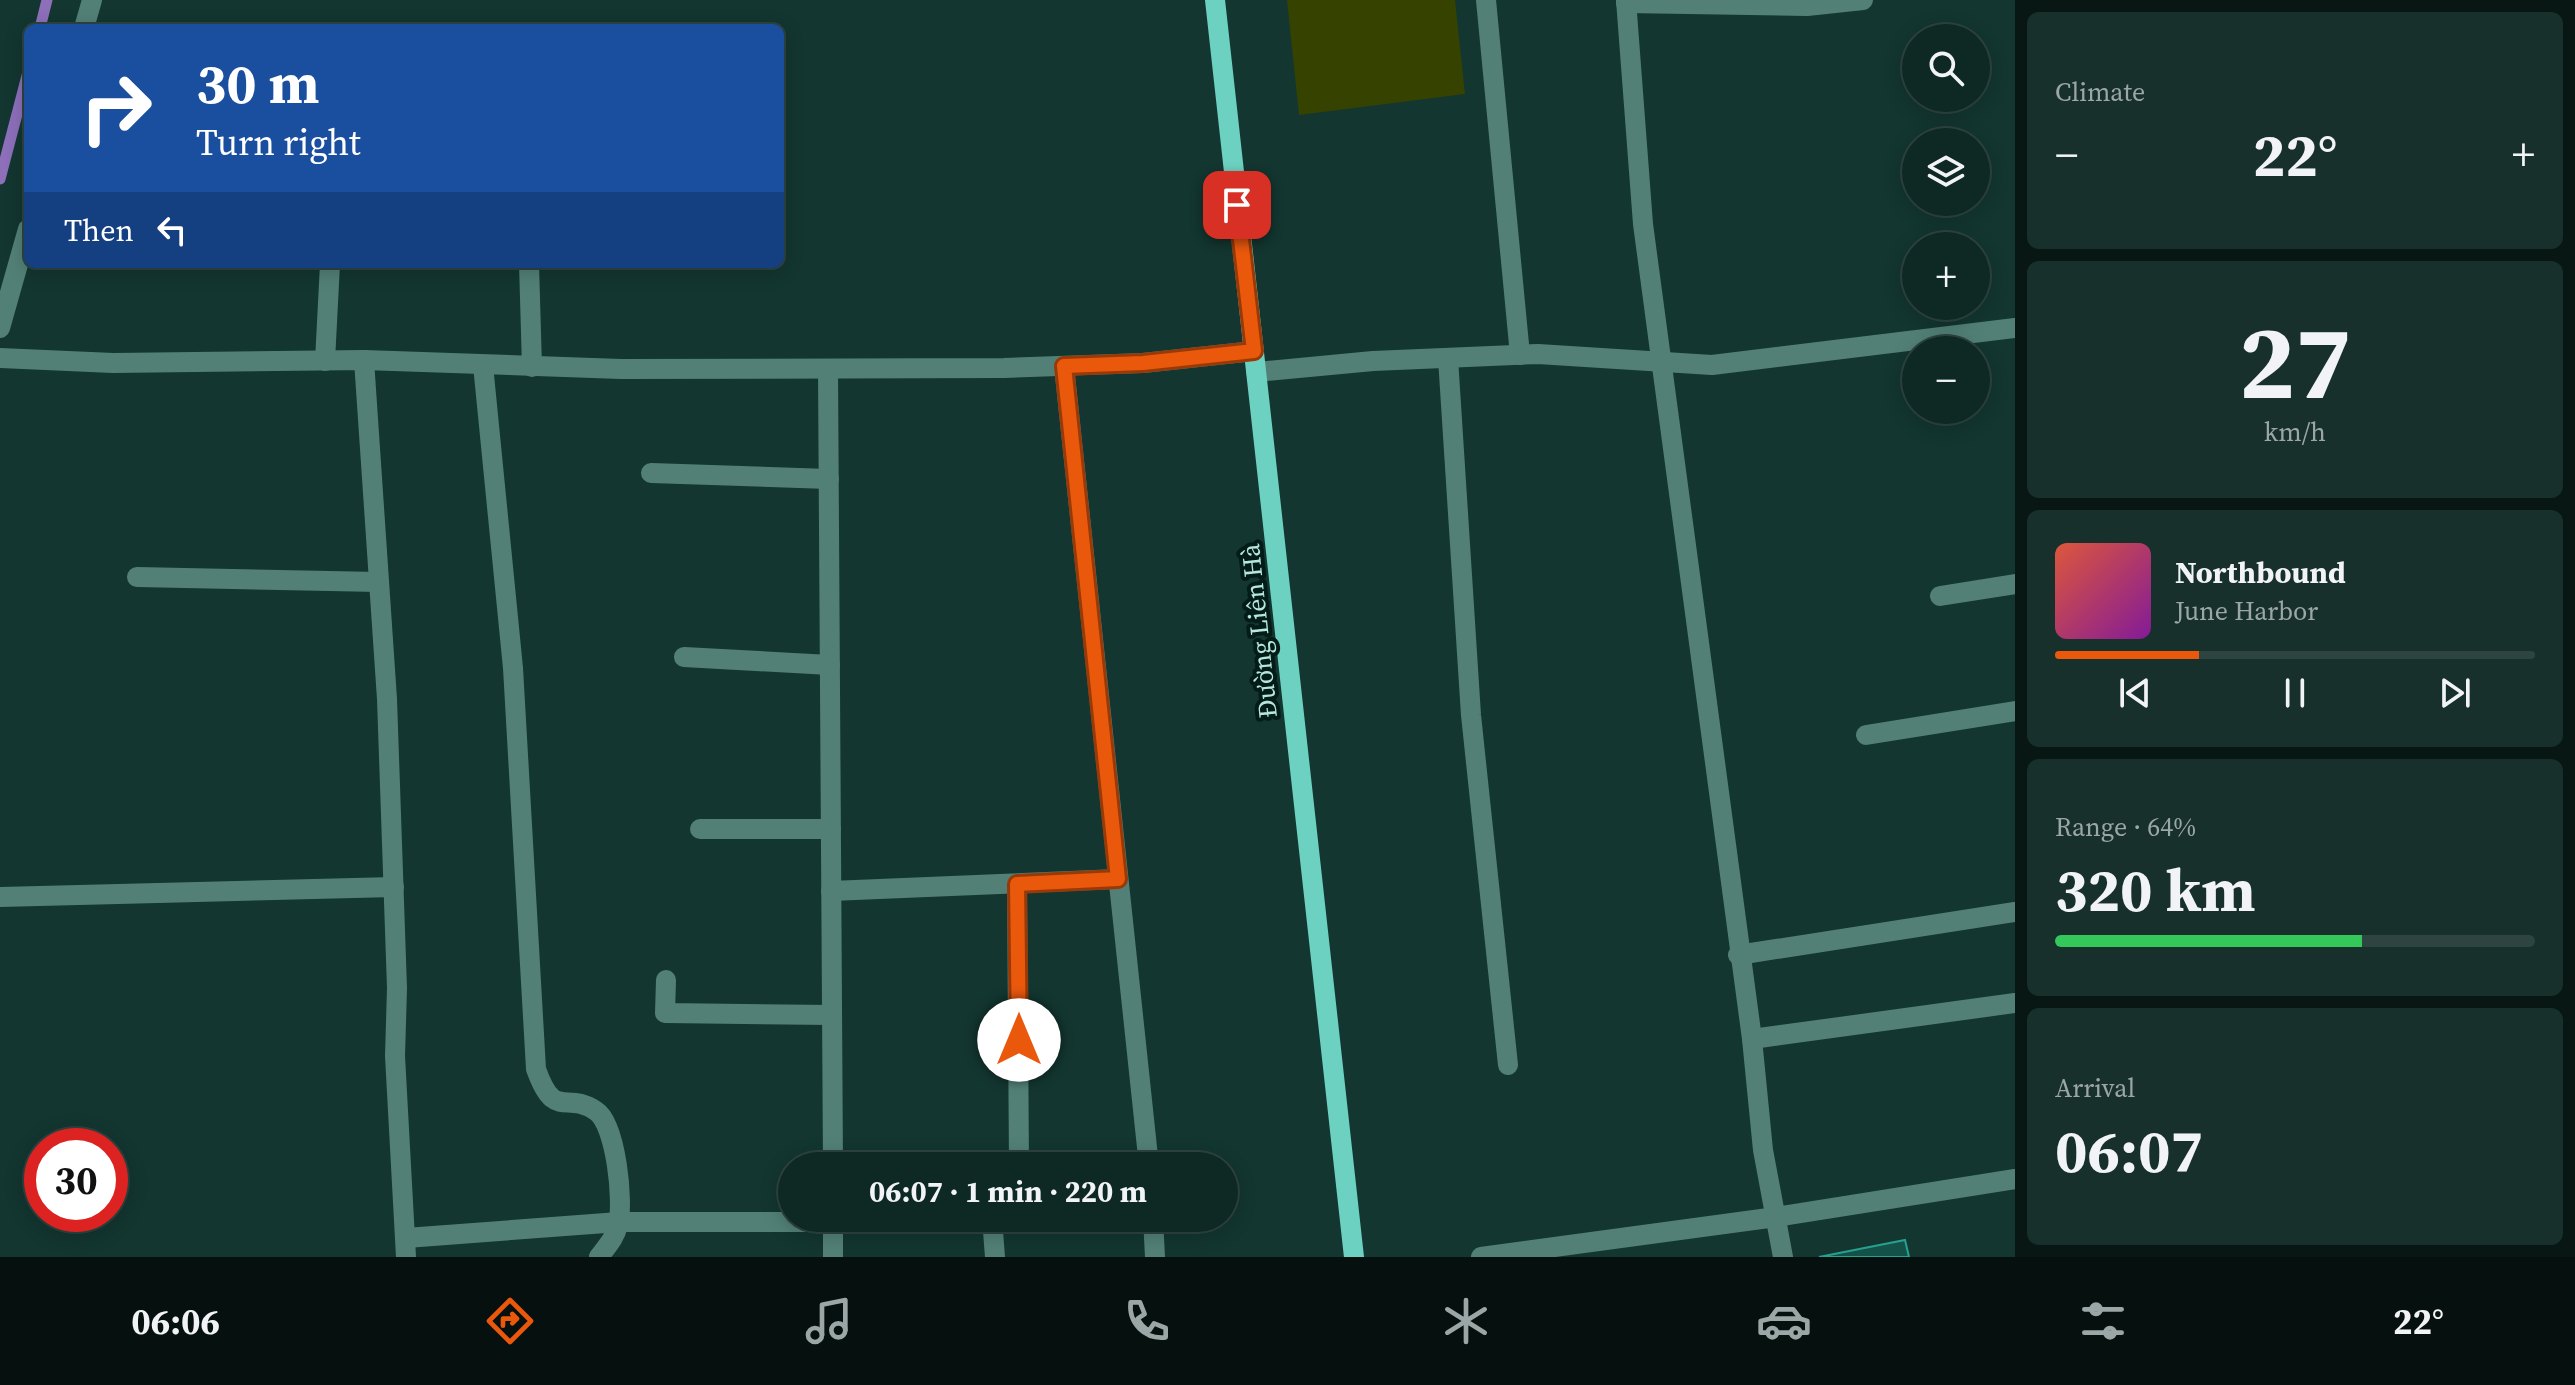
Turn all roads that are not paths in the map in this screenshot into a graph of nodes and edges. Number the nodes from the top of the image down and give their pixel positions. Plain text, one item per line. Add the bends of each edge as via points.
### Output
1 (92, 0) edge
2 (1215, 0) edge
3 (1486, 0) edge
4 (1863, 0) edge
5 (1626, 2) edge
6 (85, 24) edge
7 (24, 243) edge
8 (330, 268) edge
9 (529, 268) edge
10 (0, 328) edge
11 (2015, 328) edge
12 (1254, 351) junction
13 (1520, 355) junction
14 (0, 358) edge
15 (1448, 358) junction
16 (364, 360) junction
17 (325, 361) junction
18 (1662, 362) junction
19 (483, 365) junction
20 (1064, 366) junction
21 (532, 367) junction
22 (828, 369) junction
23 (1256, 372) junction
24 (651, 473) dead end
25 (829, 479) junction
26 (137, 577) dead end
27 (379, 582) junction
28 (2015, 584) edge
29 (1940, 596) dead end
30 (684, 657) dead end
31 (830, 665) junction
32 (2015, 711) edge
33 (1866, 735) dead end
34 (700, 829) dead end
35 (831, 829) junction
36 (1118, 879) junction
37 (1017, 884) junction
38 (394, 887) junction
39 (831, 891) junction
40 (0, 897) edge
41 (2015, 912) edge
42 (1738, 955) junction
43 (666, 980) dead end
44 (2015, 1003) edge
45 (832, 1015) junction
46 (1752, 1039) junction
47 (1508, 1065) dead end
48 (833, 1152) edge
49 (1019, 1152) edge
50 (1147, 1152) edge
51 (2015, 1179) edge
52 (1776, 1217) junction
53 (778, 1221) edge
54 (619, 1222) junction
55 (833, 1232) edge
56 (993, 1232) edge
57 (1154, 1232) edge
58 (406, 1248) edge
59 (599, 1257) edge
60 (833, 1257) edge
61 (995, 1257) edge
62 (1155, 1257) edge
63 (1354, 1257) edge
64 (1481, 1257) edge
65 (1783, 1257) edge

1 - 6 street
2 - 12 main road, Đường Liên Hà
3 - 13 street
4 - 5 street via 1807,6
5 - 18 street via 1643,224
7 - 10 street
8 - 17 street
9 - 21 street
11 - 18 street via 1712,365
12 - 20 street
12 - 23 main road, Đường Liên Hà
13 - 15 street
13 - 18 street
14 - 17 street
15 - 23 street
15 - 47 street via 1471,715
16 - 17 street
16 - 19 street
16 - 27 street
18 - 42 street
19 - 21 street
19 - 54 street via 513,668 536,1069 545,1093 560,1104 598,1112 610,1131
20 - 22 street
20 - 36 street
21 - 22 street
22 - 25 street
23 - 63 main road, Đường Liên Hà
24 - 25 street
25 - 31 street
26 - 27 street
27 - 38 street
28 - 29 street
30 - 31 street
31 - 35 street
32 - 33 street
34 - 35 street
35 - 39 street
36 - 37 street
36 - 50 street
37 - 39 street
37 - 49 street
38 - 40 street
38 - 58 street via 395,1056
39 - 45 street
41 - 42 street
42 - 46 street
43 - 45 street via 665,1013
44 - 46 street
45 - 48 street
46 - 52 street
51 - 52 street
52 - 64 street
52 - 65 street
53 - 54 street
54 - 58 street
54 - 59 street
55 - 60 street
56 - 61 street
57 - 62 street

